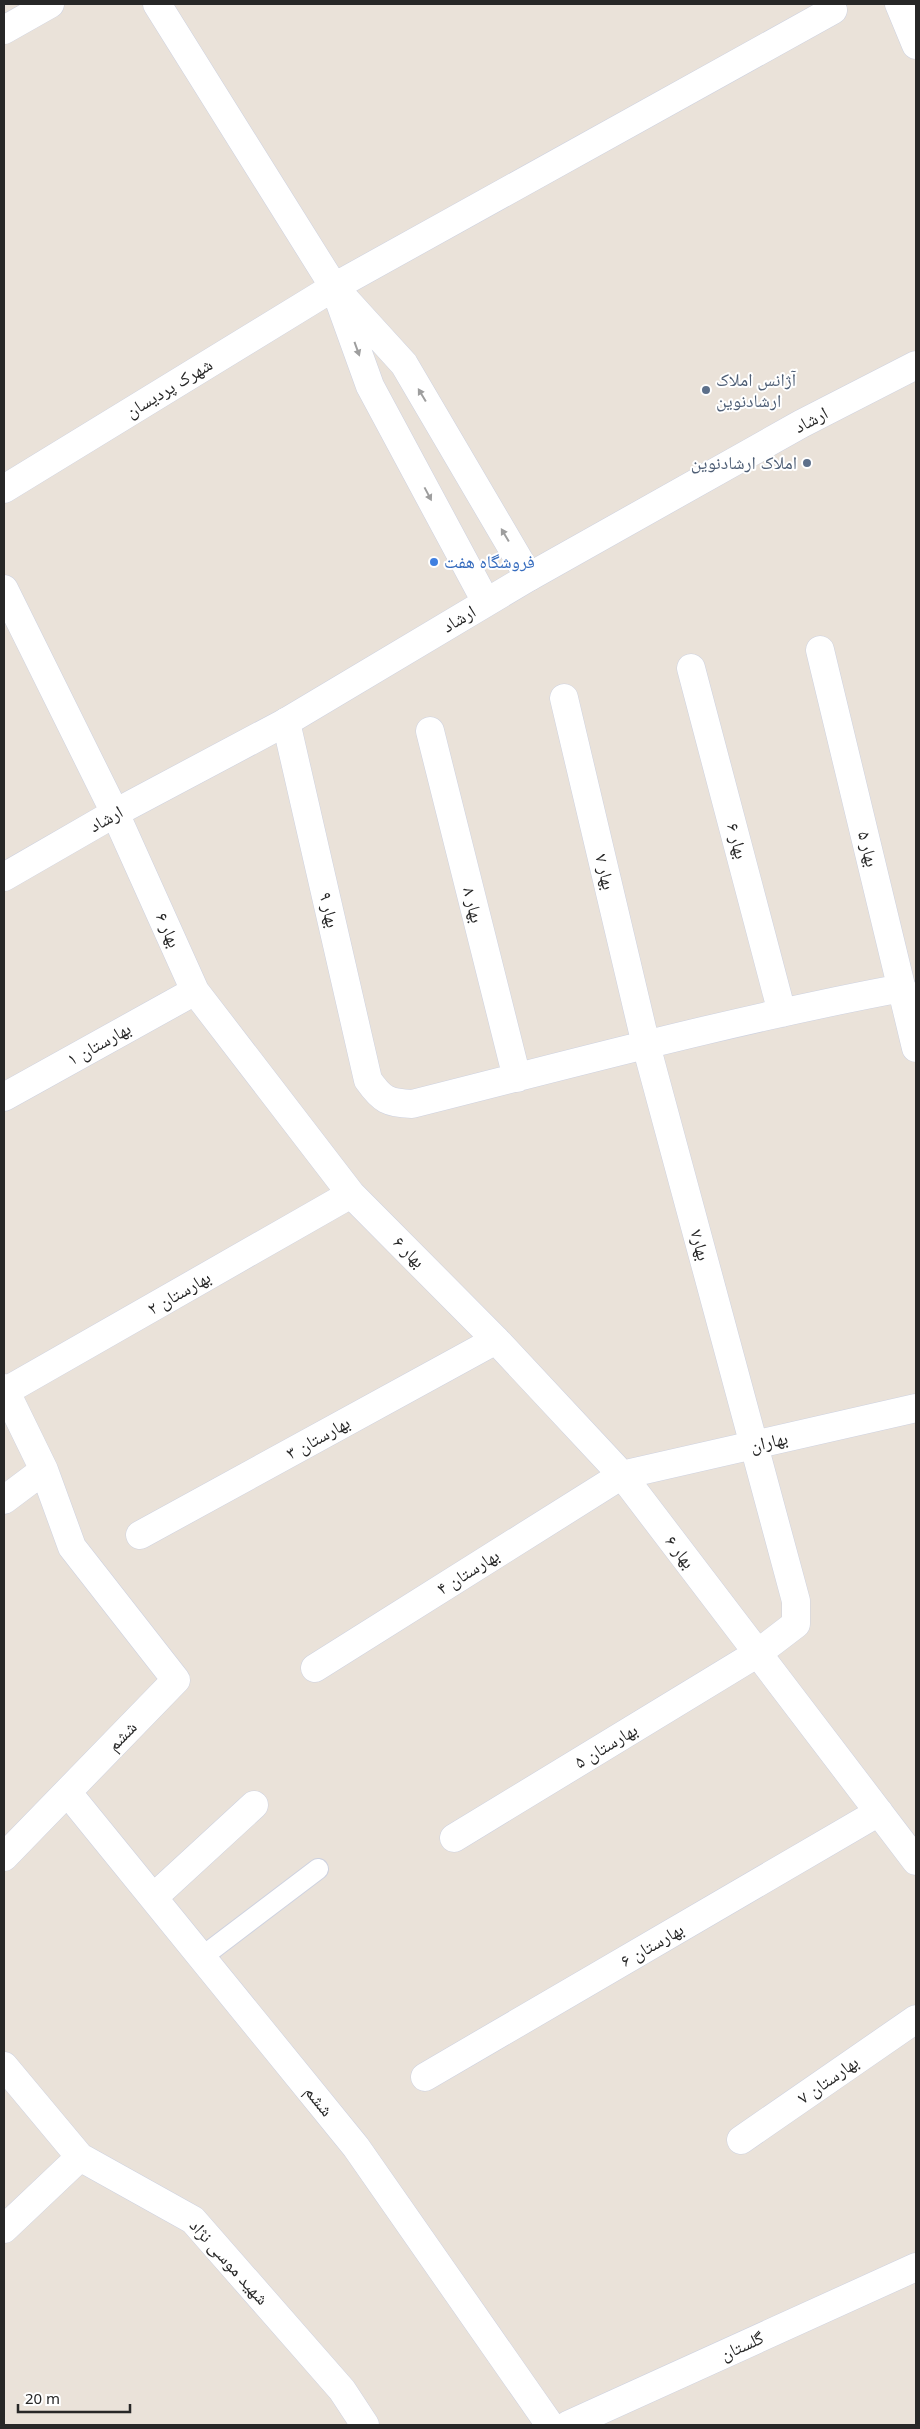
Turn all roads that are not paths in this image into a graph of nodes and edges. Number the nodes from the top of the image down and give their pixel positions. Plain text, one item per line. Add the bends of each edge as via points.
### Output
1 (50, 4) edge
2 (157, 4) edge
3 (900, 4) edge
4 (833, 10) dead end
5 (4, 30) edge
6 (916, 45) edge
7 (334, 287) junction
8 (916, 365) edge
9 (4, 489) edge
10 (529, 577) junction
11 (4, 589) edge
12 (486, 602) junction
13 (820, 650) dead end
14 (691, 668) dead end
15 (564, 698) dead end
16 (286, 722) junction
17 (430, 732) dead end
18 (116, 813) junction
19 (4, 878) edge
20 (902, 988) junction
21 (195, 991) junction
22 (782, 1014) junction
23 (646, 1045) junction
24 (916, 1048) edge
25 (517, 1078) junction
26 (4, 1097) edge
27 (351, 1194) junction
28 (496, 1340) junction
29 (5, 1390) edge
30 (916, 1408) edge
31 (753, 1445) junction
32 (44, 1470) junction
33 (622, 1476) junction
34 (4, 1500) edge
35 (140, 1535) dead end
36 (758, 1653) junction
37 (315, 1668) dead end
38 (68, 1792) junction
39 (254, 1805) dead end
40 (879, 1812) junction
41 (454, 1838) dead end
42 (4, 1857) edge
43 (916, 1861) edge
44 (318, 1869) dead end
45 (154, 1898) junction
46 (202, 1957) junction
47 (916, 2019) edge
48 (4, 2066) edge
49 (425, 2077) dead end
50 (741, 2140) dead end
51 (80, 2157) junction
52 (4, 2229) edge
53 (916, 2267) edge
54 (366, 2425) edge
55 (550, 2425) edge
56 (568, 2425) edge

1 - 5 street
2 - 7 street
3 - 6 street
4 - 7 street, شهرک پردیسان
7 - 9 street, شهرک پردیسان
10 -> 7 street via 404,364
7 -> 12 street via 370,386
8 - 10 street, ارشاد via 801,424
10 - 12 street, ارشاد
11 - 18 street, بهار ۶
12 - 16 street, ارشاد
13 - 20 street, بهار ۵
14 - 22 street, بهار ۶
15 - 23 street, بهار ۷
16 - 18 street, ارشاد
16 - 25 street, بهار ۹ via 368,1080 378,1094 391,1103 412,1104
17 - 25 street, بهار ۸
18 - 19 street, ارشاد
18 - 21 street, بهار ۶
20 - 22 street
20 - 24 street, بهار ۵
21 - 26 street, بهارستان ۱
21 - 27 street, بهار ۶
22 - 23 street
23 - 25 street
23 - 31 street, بهار۷
27 - 28 street, بهار ۶
27 - 29 street, بهارستان ۲
28 - 33 street, بهار ۶
28 - 35 street, بهارستان ۳
29 - 32 street
30 - 31 street, بهاران
31 - 33 street, بهاران
31 - 36 street via 796,1601 796,1624
32 - 34 street
32 - 38 street, ششم via 72,1547 176,1680
33 - 36 street, بهار ۶
33 - 37 street, بهارستان ۴
36 - 40 street, بهار ۶
36 - 41 street, بهارستان ۵
38 - 42 street, ششم
38 - 45 street, ششم
39 - 45 street
40 - 43 street, بهار ۶
40 - 49 street, بهارستان ۶
44 - 46 lane
45 - 46 street, ششم
46 - 55 street, ششم via 356,2147
47 - 50 street, بهارستان ۷
48 - 51 street, شهید موسی نژاد
51 - 52 street
51 - 54 street, شهید موسی نژاد via 193,2220 342,2390
53 - 56 street, گلستان

